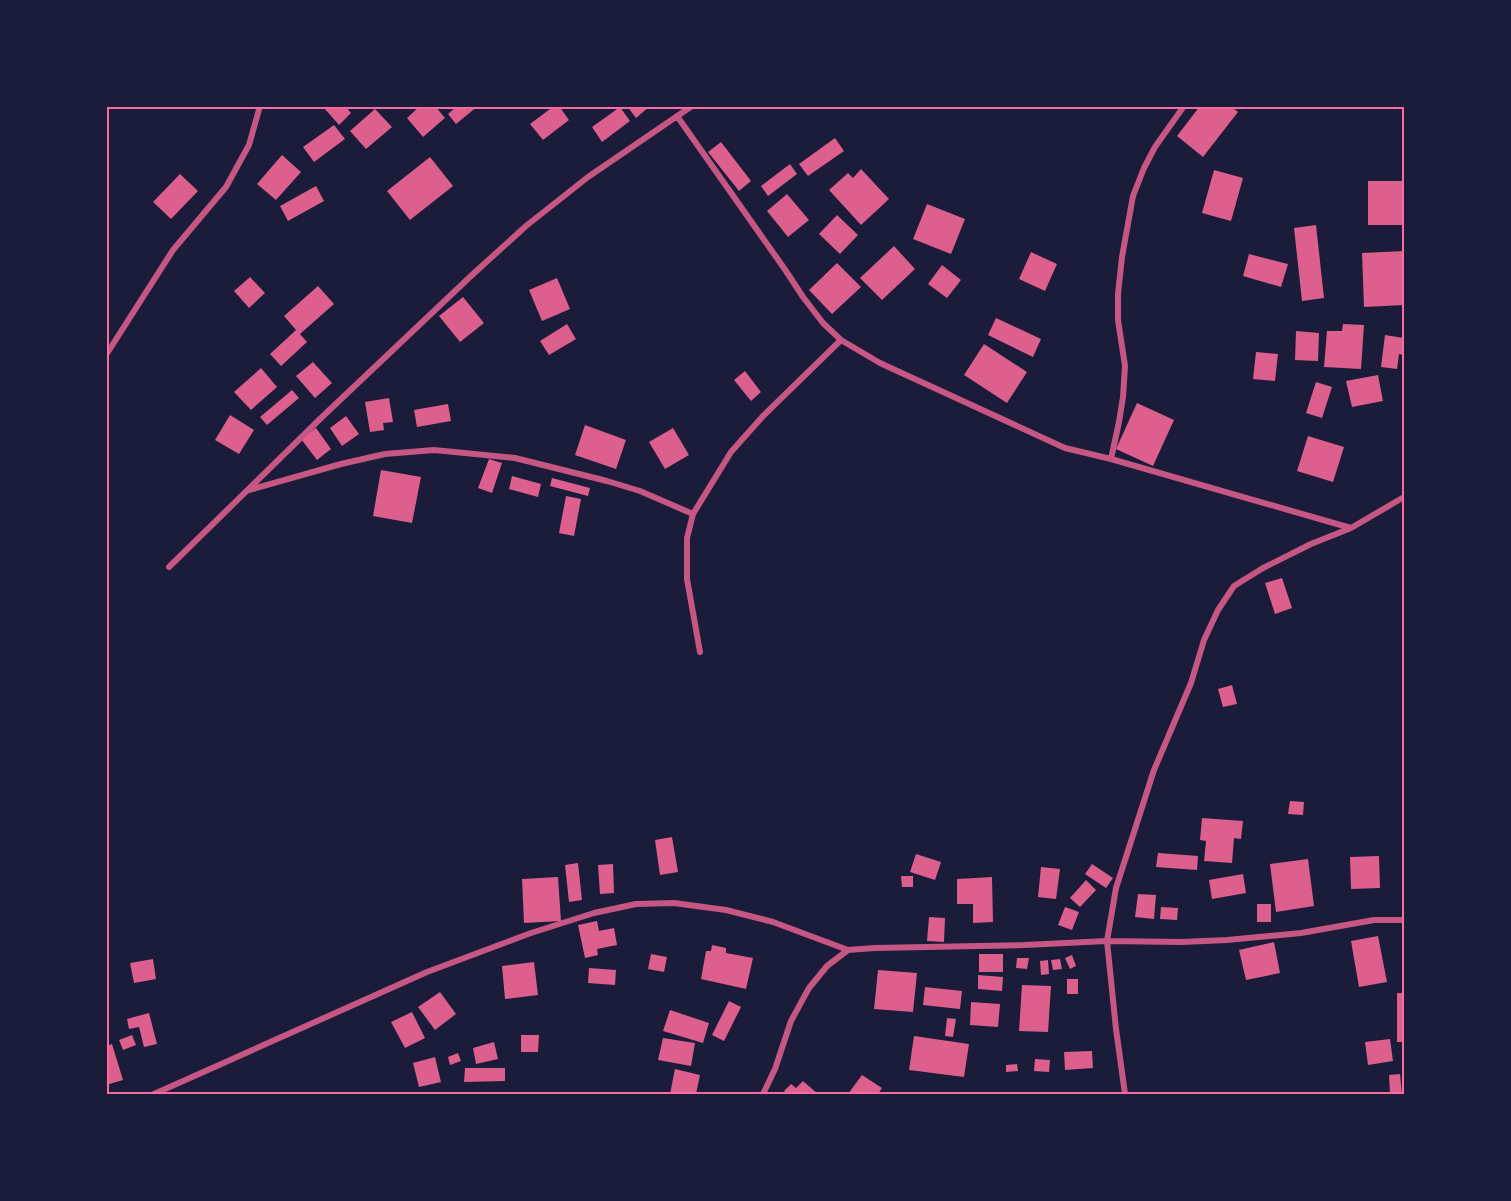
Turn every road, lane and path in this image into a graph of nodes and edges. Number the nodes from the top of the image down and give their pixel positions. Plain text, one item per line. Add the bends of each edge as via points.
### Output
1 (260, 106) edge
2 (692, 106) edge
3 (1184, 106) edge
4 (677, 116) junction
5 (841, 340) junction
6 (106, 355) edge
7 (1111, 459) junction
8 (248, 491) junction
9 (1404, 497) edge
10 (693, 514) junction
11 (1351, 528) junction
12 (169, 567) dead end
13 (700, 652) dead end
14 (1404, 920) edge
15 (1107, 941) junction
16 (848, 950) junction
17 (154, 1095) edge
18 (763, 1095) edge
19 (1125, 1095) edge

1 - 6 street via 249,145 226,187 173,250
2 - 4 street
3 - 7 street via 1155,147 1133,196 1118,294 1125,366
4 - 5 street via 802,297
4 - 8 street via 588,177 526,226
5 - 7 street via 880,363 1065,448
5 - 10 street via 731,452
7 - 11 street
8 - 10 street via 385,454 434,450 515,458 640,491
8 - 12 street
9 - 11 street
10 - 13 street via 687,538 687,579
11 - 15 street via 1263,568 1234,586 1218,610 1154,770 1116,888
14 - 15 street via 1227,940
15 - 16 street
15 - 19 street
16 - 17 street via 773,922 726,910 674,903 636,904 541,930 427,972
16 - 18 street via 827,966 809,988 791,1021

